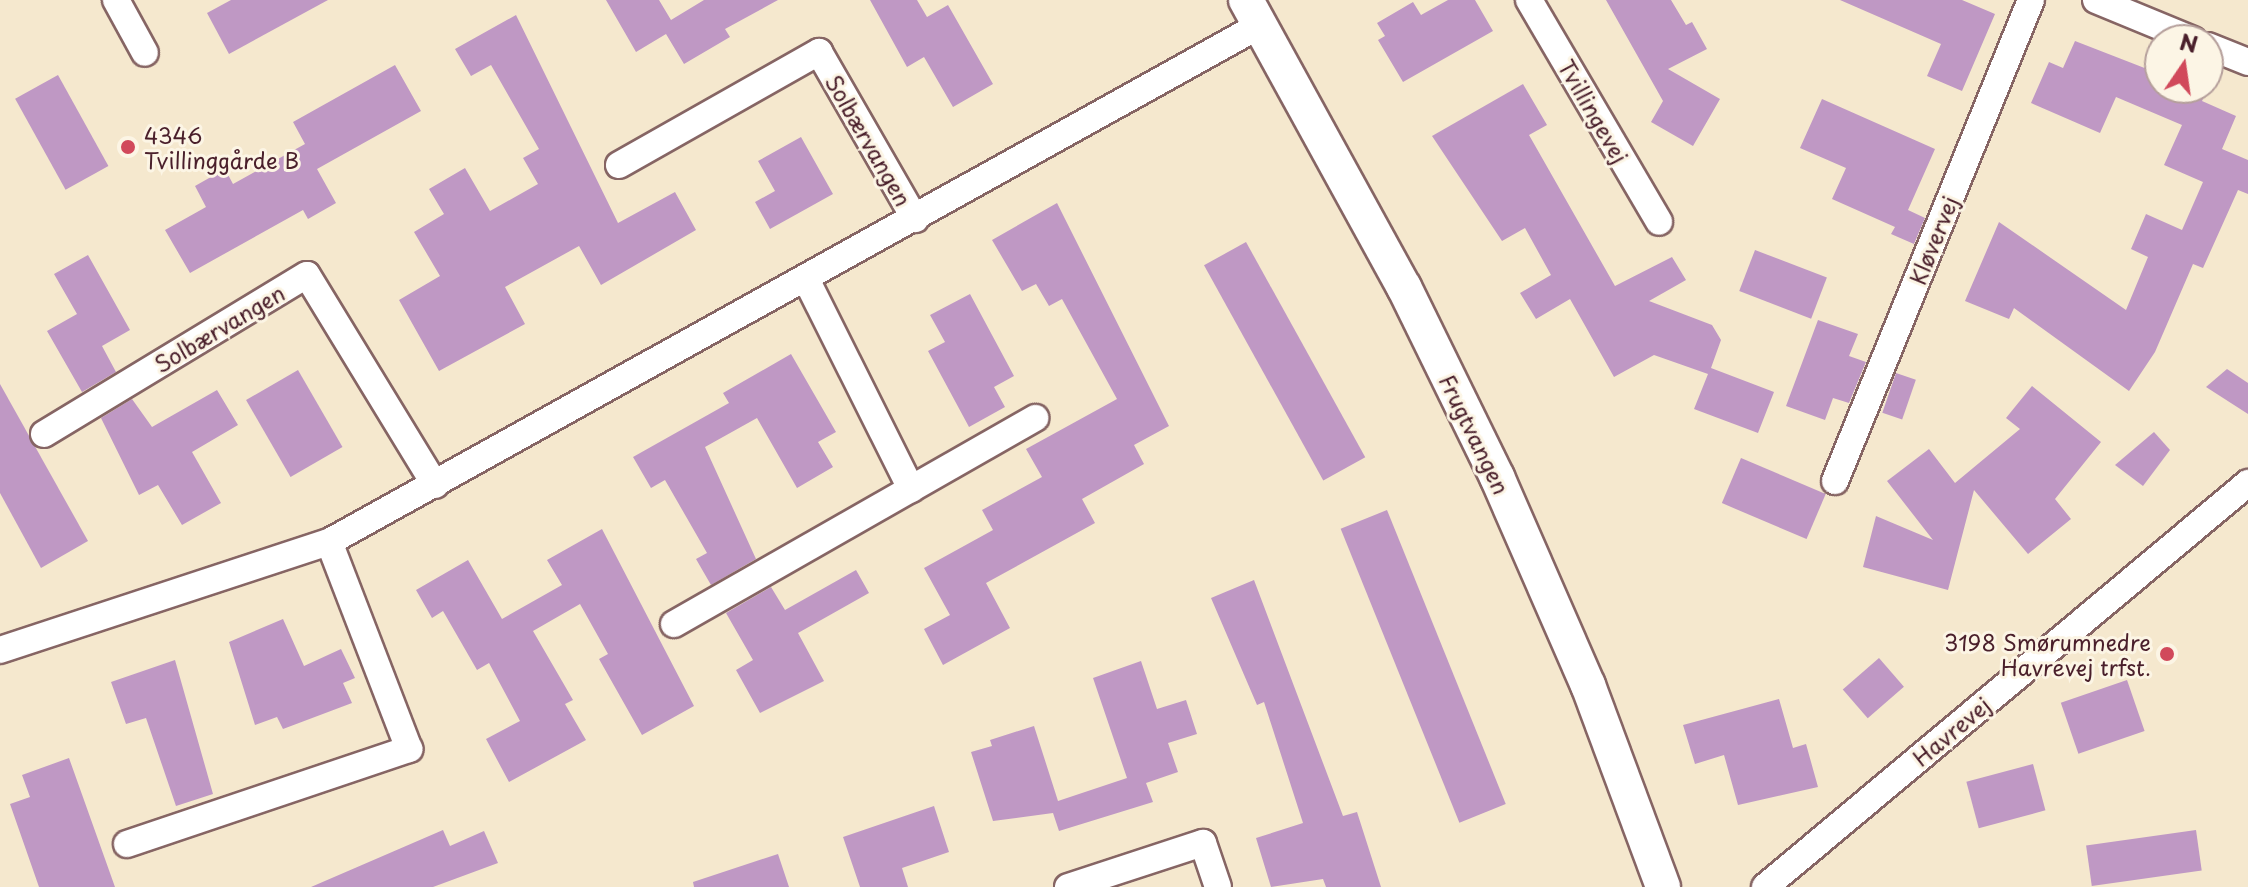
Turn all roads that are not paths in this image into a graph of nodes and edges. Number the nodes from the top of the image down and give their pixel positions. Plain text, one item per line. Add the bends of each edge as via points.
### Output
1 (116, 0) edge
2 (1529, 0) edge
3 (2031, 0) edge
4 (2096, 0) edge
5 (1253, 13) edge
6 (2154, 24) edge
7 (2224, 52) edge
8 (145, 53) dead end
9 (2248, 62) edge
10 (619, 165) dead end
11 (915, 219) junction
12 (1659, 222) dead end
13 (806, 279) junction
14 (1035, 418) dead end
15 (44, 434) dead end
16 (1835, 481) dead end
17 (2248, 483) edge
18 (435, 485) junction
19 (911, 489) junction
20 (329, 542) junction
21 (674, 624) dead end
22 (0, 650) edge
23 (127, 844) dead end
24 (1068, 887) edge
25 (1218, 887) edge
26 (1663, 887) edge
27 (1765, 887) edge

1 - 8 street
2 - 12 street, Tvillingevej
3 - 16 street, Kløvervej
4 - 6 street
5 - 11 street, Solbærvangen
5 - 26 street, Frugtvangen via 1404,287 1497,477 1588,685
7 - 9 street
10 - 11 street, Solbærvangen via 819,52
11 - 13 street, Solbærvangen
13 - 18 street, Solbærvangen
13 - 19 street
14 - 19 street
15 - 18 street, Solbærvangen via 307,275
17 - 27 street, Havrevej
18 - 20 street, Solbærvangen
19 - 21 street
20 - 22 street, Solbærvangen
20 - 23 street via 409,749
24 - 25 street via 1203,843

